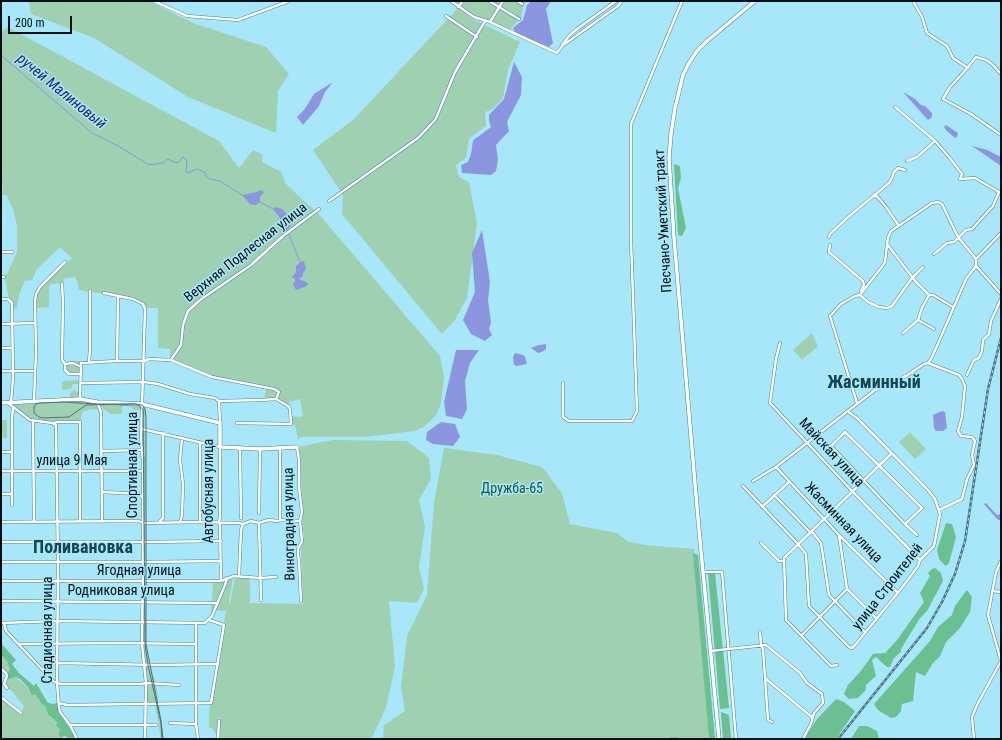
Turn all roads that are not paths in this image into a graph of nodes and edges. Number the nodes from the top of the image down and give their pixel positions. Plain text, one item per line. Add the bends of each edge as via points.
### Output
1 (154, 1) edge
2 (289, 1) edge
3 (451, 1) edge
4 (463, 1) edge
5 (490, 1) edge
6 (503, 1) edge
7 (517, 1) edge
8 (616, 1) edge
9 (622, 1) edge
10 (682, 1) edge
11 (755, 1) edge
12 (913, 1) edge
13 (522, 4) dead end
14 (458, 6) junction
15 (499, 7) junction
16 (446, 16) dead end
17 (519, 19) dead end
18 (486, 21) junction
19 (490, 22) junction
20 (477, 37) junction
21 (562, 46) junction
22 (968, 68) junction
23 (1001, 74) edge
24 (895, 107) dead end
25 (1001, 135) edge
26 (935, 141) junction
27 (906, 161) dead end
28 (905, 170) dead end
29 (1000, 192) edge
30 (876, 194) junction
31 (329, 201) dead end
32 (319, 209) dead end
33 (899, 226) junction
34 (1001, 233) edge
35 (828, 237) dead end
36 (958, 237) junction
37 (887, 244) junction
38 (830, 245) dead end
39 (1, 252) edge
40 (12, 252) dead end
41 (934, 254) dead end
42 (976, 259) junction
43 (65, 262) dead end
44 (976, 266) junction
45 (923, 267) dead end
46 (912, 278) junction
47 (62, 284) dead end
48 (90, 291) dead end
49 (104, 293) dead end
50 (1001, 294) edge
51 (860, 295) junction
52 (929, 295) junction
53 (118, 297) junction
54 (1, 299) edge
55 (1001, 299) edge
56 (953, 307) junction
57 (918, 320) junction
58 (35, 323) junction
59 (1, 324) edge
60 (12, 324) junction
61 (934, 329) dead end
62 (903, 334) dead end
63 (780, 343) dead end
64 (1, 348) edge
65 (12, 348) junction
66 (171, 360) junction
67 (117, 361) junction
68 (144, 361) junction
69 (89, 362) junction
70 (928, 363) junction
71 (65, 364) junction
72 (81, 366) junction
73 (1, 371) edge
74 (12, 371) junction
75 (35, 371) junction
76 (81, 374) junction
77 (967, 375) dead end
78 (144, 382) junction
79 (81, 383) junction
80 (563, 383) dead end
81 (276, 398) junction
82 (80, 399) junction
83 (34, 401) junction
84 (219, 401) junction
85 (98, 402) junction
86 (1, 403) edge
87 (9, 403) junction
88 (857, 403) junction
89 (142, 404) junction
90 (13, 408) junction
91 (847, 411) junction
92 (33, 421) junction
93 (53, 423) junction
94 (220, 423) junction
95 (237, 423) dead end
96 (142, 429) junction
97 (163, 433) junction
98 (182, 438) junction
99 (200, 442) junction
100 (806, 443) junction
101 (220, 447) junction
102 (239, 447) junction
103 (280, 447) junction
104 (298, 447) joint
105 (260, 448) junction
106 (142, 450) junction
107 (102, 451) junction
108 (1, 452) edge
109 (12, 452) junction
110 (892, 453) junction
111 (776, 466) junction
112 (879, 466) junction
113 (57, 470) junction
114 (142, 470) junction
115 (1, 471) edge
116 (12, 471) junction
117 (34, 471) junction
118 (80, 471) junction
119 (102, 471) junction
120 (753, 481) dead end
121 (864, 481) junction
122 (789, 482) junction
123 (743, 486) dead end
124 (103, 492) junction
125 (853, 492) junction
126 (1, 494) edge
127 (12, 494) junction
128 (774, 495) junction
129 (143, 498) junction
130 (12, 505) dead end
131 (762, 507) junction
132 (939, 510) junction
133 (259, 513) dead end
134 (241, 518) dead end
135 (825, 519) junction
136 (280, 520) junction
137 (34, 521) junction
138 (57, 521) junction
139 (80, 521) junction
140 (300, 521) junction
141 (1, 522) edge
142 (102, 522) junction
143 (160, 522) junction
144 (180, 522) junction
145 (200, 522) junction
146 (219, 522) junction
147 (143, 523) junction
148 (260, 523) junction
149 (243, 524) junction
150 (905, 524) junction
151 (811, 532) junction
152 (839, 535) junction
153 (917, 535) dead end
154 (220, 541) junction
155 (1, 542) edge
156 (57, 542) junction
157 (143, 542) junction
158 (761, 543) dead end
159 (798, 544) junction
160 (784, 559) junction
161 (920, 560) junction
162 (58, 561) junction
163 (221, 561) junction
164 (1001, 561) edge
165 (1, 562) edge
166 (143, 562) junction
167 (703, 572) junction
168 (240, 576) junction
169 (276, 577) dead end
170 (227, 578) junction
171 (260, 578) junction
172 (1, 581) edge
173 (58, 581) junction
174 (142, 581) junction
175 (221, 581) junction
176 (847, 589) junction
177 (992, 591) junction
178 (897, 592) junction
179 (1001, 592) edge
180 (261, 600) dead end
181 (1, 601) edge
182 (57, 601) junction
183 (142, 601) junction
184 (301, 601) dead end
185 (835, 601) junction
186 (218, 602) junction
187 (819, 617) junction
188 (876, 618) junction
189 (209, 620) junction
190 (58, 621) junction
191 (2, 623) edge
192 (142, 623) junction
193 (196, 623) junction
194 (760, 632) dead end
195 (865, 632) junction
196 (802, 635) junction
197 (19, 644) junction
198 (57, 644) junction
199 (142, 644) junction
200 (196, 644) junction
201 (761, 645) junction
202 (729, 649) junction
203 (710, 651) junction
204 (58, 663) junction
205 (196, 664) junction
206 (218, 664) junction
207 (144, 665) junction
208 (837, 665) dead end
209 (1, 669) edge
210 (764, 678) junction
211 (58, 683) junction
212 (146, 683) junction
213 (179, 685) dead end
214 (7, 688) dead end
215 (1, 697) edge
216 (59, 704) junction
217 (197, 704) junction
218 (146, 705) junction
219 (21, 713) dead end
220 (813, 718) junction
221 (219, 721) dead end
222 (772, 722) dead end
223 (170, 723) dead end
224 (196, 724) junction
225 (70, 725) junction
226 (146, 725) junction
227 (156, 725) dead end
228 (77, 739) edge
229 (145, 739) edge
230 (198, 739) edge
231 (218, 739) edge
232 (672, 739) edge
233 (676, 739) edge
234 (719, 739) edge
235 (736, 739) edge
236 (803, 739) edge
237 (974, 739) edge

1 - 2 street via 187,16 238,20
3 - 14 street
4 - 14 street
5 - 15 street
6 - 15 street
7 - 13 street
8 - 21 street via 577,29
9 - 21 street
10 - 80 street via 631,124 631,240 637,411 632,421 568,421 563,417
11 - 167 main road, Песчано-Уметский тракт via 697,51 683,75 671,134 669,158
12 - 22 street via 927,33 947,46 952,58
14 - 18 street via 474,17
15 - 17 street
15 - 19 street
16 - 20 street
18 - 19 street
18 - 20 street
19 - 21 street via 557,53
20 - 31 street via 455,72 437,116 418,138
22 - 23 street via 976,57 992,64
22 - 25 street via 950,87 943,99 971,114
24 - 26 street
26 - 27 street via 917,157
26 - 29 street via 962,174 960,180 975,178
28 - 30 street via 898,168 889,183
29 - 36 street via 994,206 972,229 966,230
30 - 33 street
30 - 35 street
32 - 66 street, Верхняя Подлесная улица via 283,236 251,265 188,311 183,325 181,345
33 - 36 street via 932,203 938,202 942,204
33 - 37 street via 891,231
34 - 42 street
36 - 41 street
36 - 42 street
37 - 46 street
37 - 51 street via 885,262
38 - 51 street via 829,252 863,281
39 - 40 street
42 - 44 street
43 - 58 street via 36,294
44 - 50 street
44 - 56 street via 966,279
45 - 46 street
46 - 51 street via 892,306 887,308 868,302
46 - 52 street
47 - 71 street via 62,360
48 - 69 street
49 - 53 street, Спортивная улица
51 - 88 street via 841,304 830,316
52 - 56 street
52 - 57 street
53 - 67 street
53 - 68 street, Спортивная улица via 139,301 144,306
54 - 60 street via 8,299 12,303
55 - 77 street via 991,320 989,334 983,340 979,358 974,360
56 - 70 street
57 - 61 street
57 - 62 street
58 - 60 street
58 - 75 street
59 - 60 street
60 - 65 street
63 - 100 street, Майская улица via 770,403
64 - 65 street
65 - 74 street
66 - 68 street
66 - 81 street via 212,377 274,389 279,392
67 - 68 street
67 - 69 street
68 - 78 street, Спортивная улица
69 - 72 street via 81,363
70 - 88 street via 875,390
70 - 132 street via 959,375 962,379 965,386 958,431 961,436 972,437 975,441 972,455 974,465 962,499
71 - 72 street
71 - 76 street via 65,370 69,374
72 - 76 street
73 - 74 street
74 - 75 street
74 - 87 street
75 - 83 street
76 - 79 street
78 - 79 street
78 - 84 street
78 - 89 street, Спортивная улица
79 - 82 street
81 - 84 street
81 - 95 street via 290,409 291,424
82 - 83 main road
82 - 85 main road
83 - 87 main road
84 - 94 street, Автобусная улица
85 - 89 main road
85 - 107 street via 101,412
86 - 87 main road
87 - 90 street
88 - 91 street
89 - 94 main road
89 - 96 street, Спортивная улица
90 - 92 street
90 - 109 street
91 - 100 street
91 - 110 street
92 - 93 street
92 - 117 street
93 - 113 street, Стадионная улица via 56,430
93 - 118 street via 80,422
94 - 101 main road, Автобусная улица
96 - 97 street
96 - 106 street, Спортивная улица
97 - 98 street
97 - 143 street
98 - 99 street
98 - 144 street
99 - 101 street
99 - 145 street
100 - 111 street
100 - 125 street, Майская улица
101 - 102 main road
101 - 146 street, Автобусная улица
102 - 105 main road
102 - 134 street
103 - 104 main road
103 - 105 main road
103 - 136 street
104 - 140 street, Виноградная улица via 302,512
105 - 133 street
106 - 107 street
106 - 114 street, Спортивная улица
107 - 119 street
108 - 109 street
109 - 116 street
110 - 112 street
110 - 132 street via 935,499
111 - 120 street
111 - 122 street, Жасминная улица
112 - 121 street
112 - 121 street via 845,432 831,446
112 - 150 street via 922,508
113 - 117 street, улица 9 Мая
113 - 118 street, улица 9 Мая
113 - 138 street, Стадионная улица
114 - 119 street, улица 9 Мая
114 - 129 street, Спортивная улица
115 - 116 street, улица 9 Мая
116 - 117 street, улица 9 Мая
116 - 127 street
117 - 137 street
118 - 119 street, улица 9 Мая
118 - 139 street
119 - 124 street
121 - 125 street
121 - 150 street
122 - 128 street
122 - 135 street, Жасминная улица
123 - 131 street
124 - 129 street via 139,494
124 - 142 street
125 - 135 street
125 - 161 street, Майская улица
126 - 127 street
127 - 130 street
128 - 131 street
128 - 151 street
129 - 147 street, Спортивная улица
131 - 159 street
132 - 161 street, улица Строителей via 934,546
135 - 151 street
135 - 152 street, Жасминная улица
136 - 140 street
136 - 148 street
137 - 138 street
137 - 141 street
138 - 139 street
138 - 156 street, Стадионная улица
139 - 142 street
140 - 184 street, Виноградная улица via 302,541 298,555
142 - 147 street
143 - 144 street
143 - 147 street
144 - 145 street
145 - 146 street
146 - 149 street
146 - 154 street, Автобусная улица
147 - 157 street, Спортивная улица
148 - 149 street via 251,521
148 - 171 street
149 - 168 street via 240,530
150 - 153 street
151 - 159 street
151 - 185 street via 821,542 829,595
152 - 176 street
152 - 178 street, Жасминная улица
154 - 157 street
154 - 163 street, Автобусная улица
155 - 156 street
156 - 157 street
156 - 162 street, Стадионная улица
157 - 166 street, Спортивная улица
158 - 160 street via 779,561
159 - 160 street
159 - 187 street via 806,554 809,606
160 - 196 street via 786,620
161 - 178 street, улица Строителей
162 - 165 street
162 - 166 street
162 - 173 street, Стадионная улица
163 - 166 street
163 - 175 street, Автобусная улица
164 - 177 street
166 - 174 street, Спортивная улица
167 - 202 street via 722,572
167 - 203 main road, Песчано-Уметский тракт
168 - 170 street, Ягодная улица
168 - 171 street, Ягодная улица
169 - 171 street, Ягодная улица
170 - 175 street, Ягодная улица
170 - 186 street
171 - 180 street
172 - 173 street, Ягодная улица
173 - 174 street, Ягодная улица
173 - 182 street, Стадионная улица
174 - 175 street, Ягодная улица
174 - 183 street, Спортивная улица
176 - 185 street
176 - 188 street
177 - 179 street
177 - 237 street via 988,615 1001,661 976,705 972,717
178 - 188 street, улица Строителей
181 - 182 street, Родниковая улица
182 - 183 street, Родниковая улица
182 - 190 street, Стадионная улица
183 - 186 street, Родниковая улица
183 - 192 street, Спортивная улица
185 - 187 street
185 - 195 street
186 - 189 street
187 - 195 street, улица Строителей via 852,648
187 - 196 street
188 - 195 street, улица Строителей
189 - 193 street via 205,623
189 - 206 street via 224,625
190 - 191 street
190 - 192 street
190 - 198 street, Стадионная улица
191 - 197 street
192 - 193 street
192 - 199 street, Спортивная улица
193 - 200 street
194 - 201 street
196 - 208 street via 831,666
197 - 198 street
197 - 211 street via 53,681
198 - 199 street
198 - 204 street, Стадионная улица
199 - 200 street
199 - 207 street, Спортивная улица
200 - 205 street
201 - 202 street
201 - 210 street
201 - 220 street via 766,645 822,694 823,703
202 - 203 street
202 - 235 street
203 - 234 main road, Песчано-Уметский тракт
204 - 207 street
204 - 211 street, Стадионная улица
205 - 206 street
205 - 207 street
205 - 217 street
206 - 217 street via 211,703
207 - 212 street, Спортивная улица
209 - 214 street via 7,676 4,684
210 - 220 street
210 - 222 street via 768,720
211 - 212 street
211 - 216 street, Стадионная улица
212 - 213 street
212 - 218 street, Спортивная улица
215 - 219 street
216 - 218 street
216 - 225 street, Стадионная улица via 60,712
217 - 218 street
217 - 224 street
218 - 226 street, Спортивная улица
220 - 236 street
221 - 231 street
223 - 224 street
224 - 230 street
225 - 226 street
225 - 228 street, Стадионная улица
226 - 227 street
226 - 229 street, Спортивная улица
232 - 233 street

